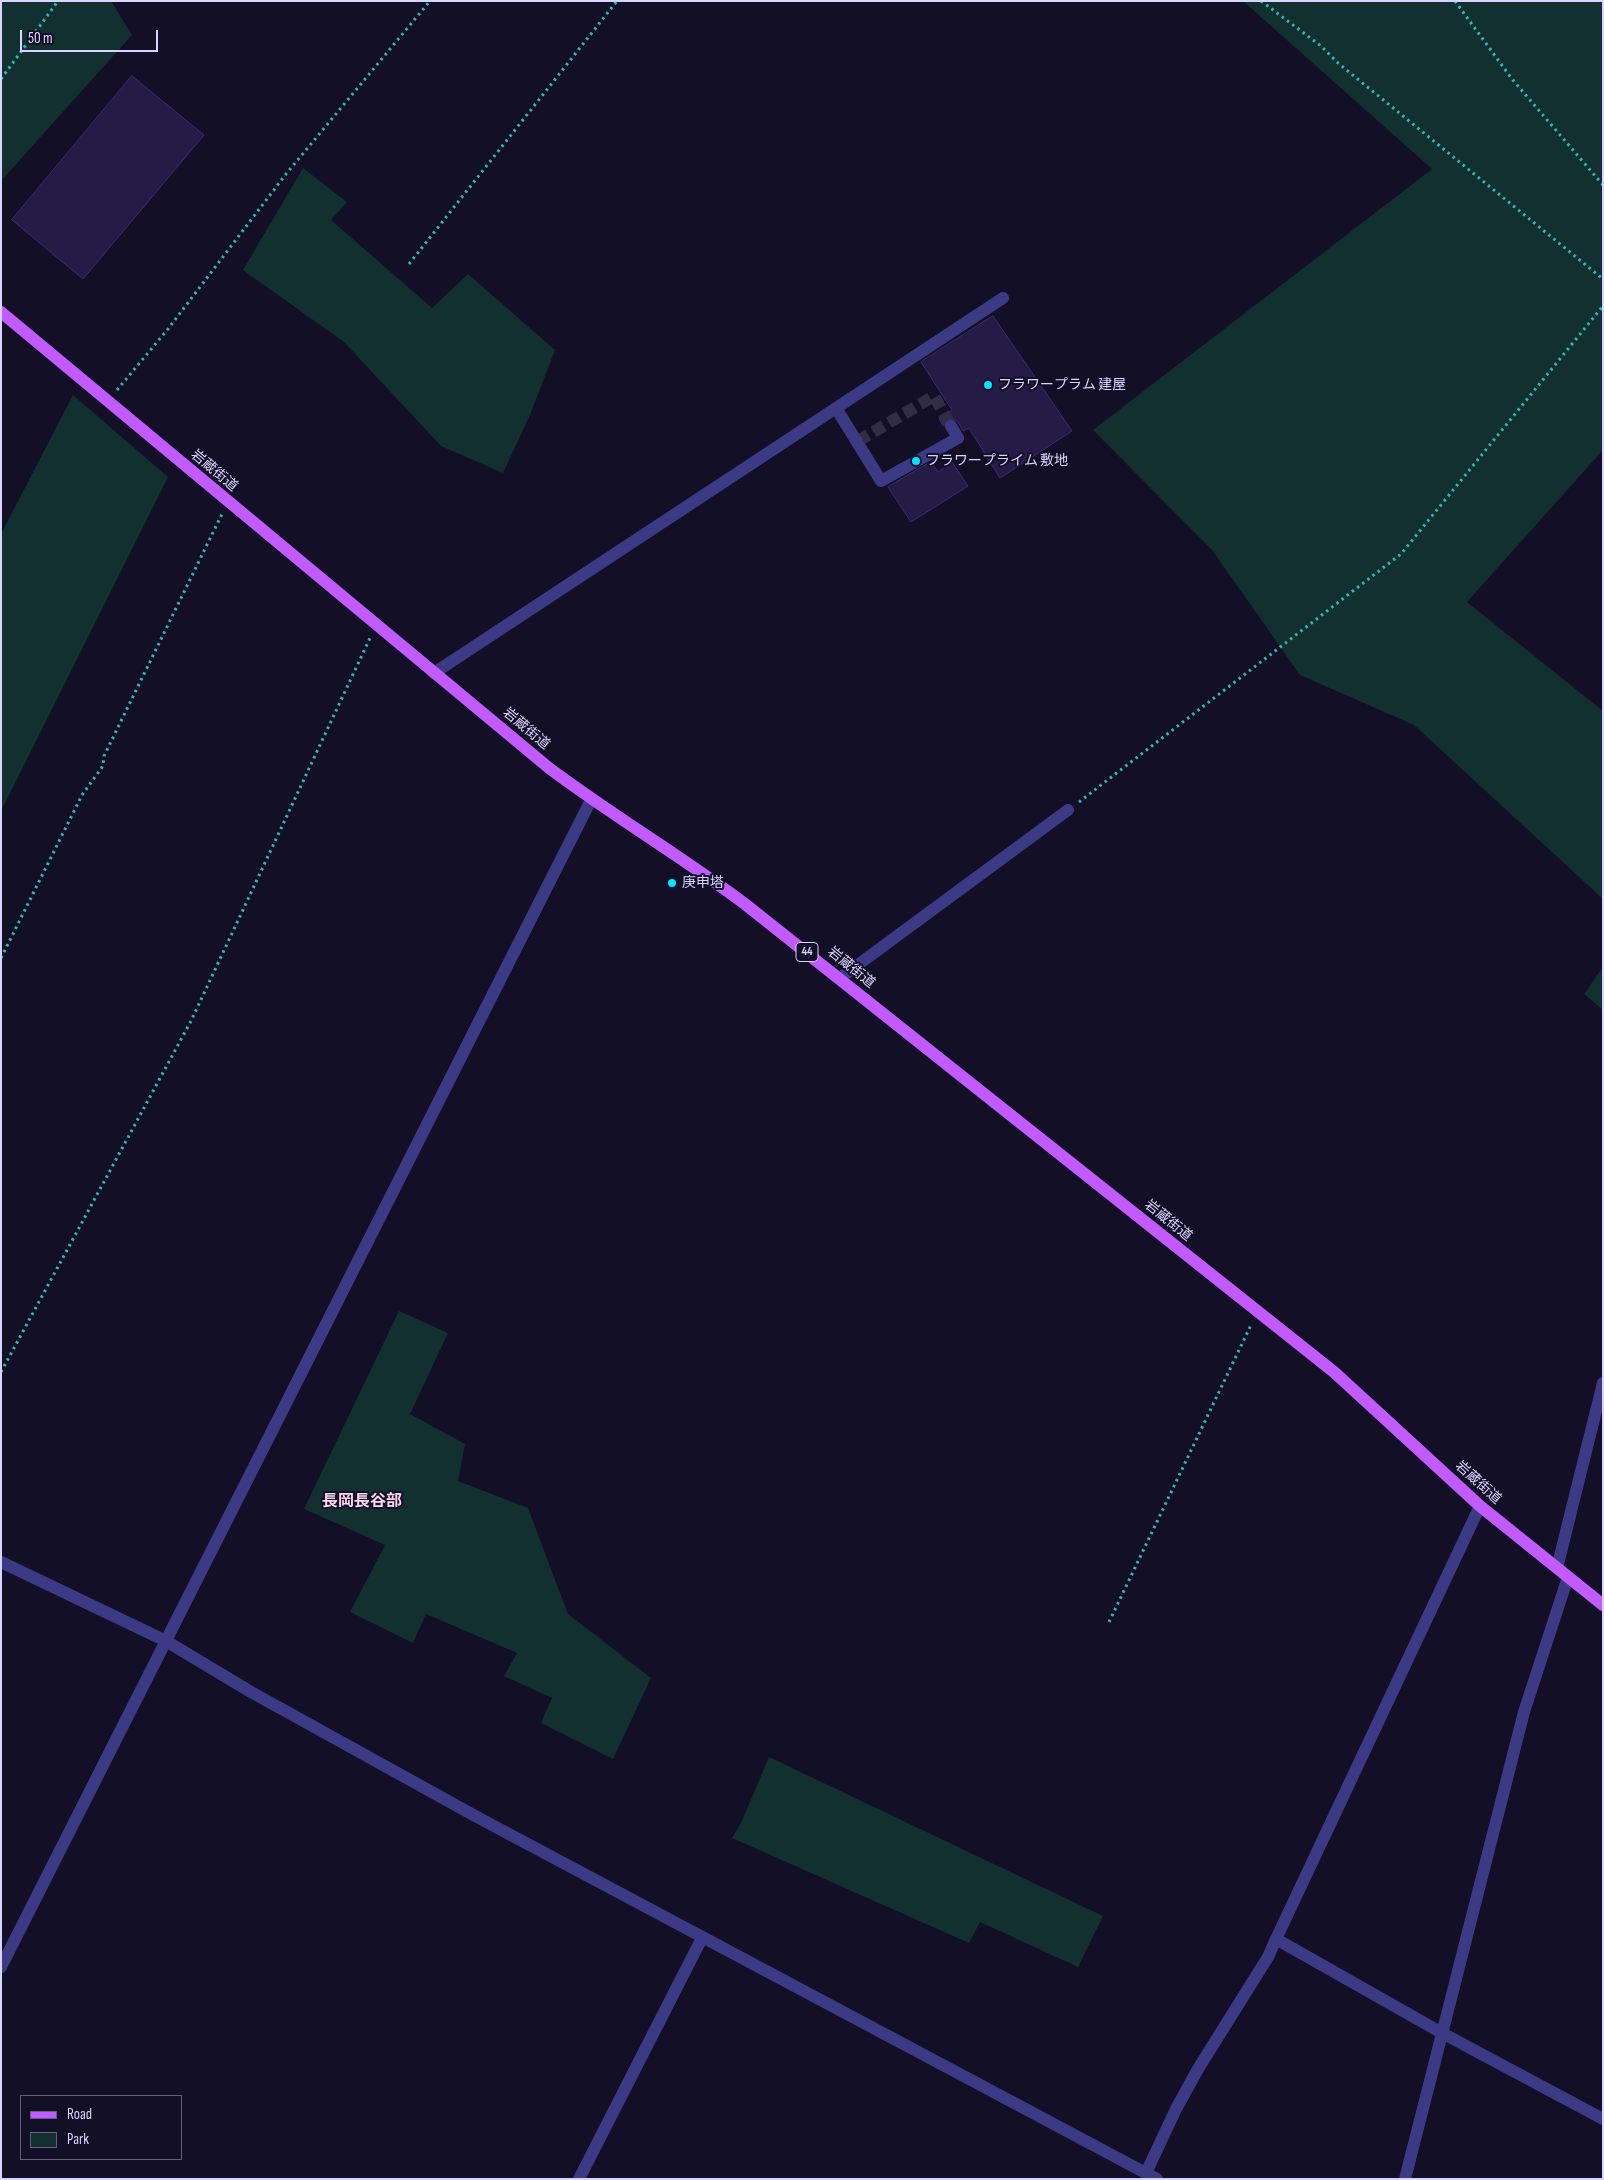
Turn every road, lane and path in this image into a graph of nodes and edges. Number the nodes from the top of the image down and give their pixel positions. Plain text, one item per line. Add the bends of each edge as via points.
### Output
1 (58, 1) edge
2 (430, 1) edge
3 (617, 1) edge
4 (1261, 1) edge
5 (1454, 1) edge
6 (1, 79) edge
7 (1603, 185) edge
8 (409, 264) dead end
9 (1603, 279) edge
10 (1003, 298) dead end
11 (1603, 306) edge
12 (1, 312) edge
13 (107, 402) junction
14 (836, 408) junction
15 (951, 426) tunnel mouth
16 (228, 502) junction
17 (377, 625) junction
18 (434, 672) junction
19 (591, 800) junction
20 (1068, 810) joint
21 (1, 958) edge
22 (840, 978) junction
23 (1258, 1312) junction
24 (1, 1372) edge
25 (1603, 1383) edge
26 (1480, 1506) junction
27 (1, 1562) edge
28 (1557, 1568) junction
29 (1568, 1577) junction
30 (1603, 1605) edge
31 (1109, 1622) dead end
32 (166, 1641) junction
33 (702, 1938) junction
34 (1276, 1939) junction
35 (1, 1967) edge
36 (1442, 2033) junction
37 (1603, 2119) edge
38 (1151, 2176) edge
39 (580, 2179) edge
40 (1405, 2179) edge

1 - 6 path
2 - 13 path via 286,174 168,329
3 - 8 path
4 - 9 path via 1321,46
5 - 7 path via 1512,79
10 - 14 street
11 - 20 path via 1401,554
12 - 13 main road, 岩蔵街道 / 44
13 - 16 main road, 岩蔵街道 / 44
14 - 15 street via 881,481 958,438
14 - 18 street
16 - 17 main road, 岩蔵街道 / 44
16 - 21 path via 104,756 103,766 82,795
17 - 18 main road, 岩蔵街道 / 44
17 - 24 path via 191,1021
18 - 19 main road, 岩蔵街道 / 44
19 - 22 main road, 岩蔵街道 / 44 via 712,879
19 - 32 street
20 - 22 street
22 - 23 main road, 岩蔵街道 / 44
23 - 26 main road, 岩蔵街道 / 44 via 1340,1377
23 - 31 path
25 - 28 street
26 - 28 main road, 岩蔵街道 / 44
26 - 34 street
27 - 32 street
28 - 29 main road, 岩蔵街道 / 44
29 - 30 main road, 岩蔵街道 / 44
29 - 36 street via 1524,1712
32 - 33 street via 250,1692
32 - 35 street
33 - 38 street
33 - 39 street
34 - 36 street
34 - 38 street via 1190,2083
36 - 37 street
36 - 40 street

